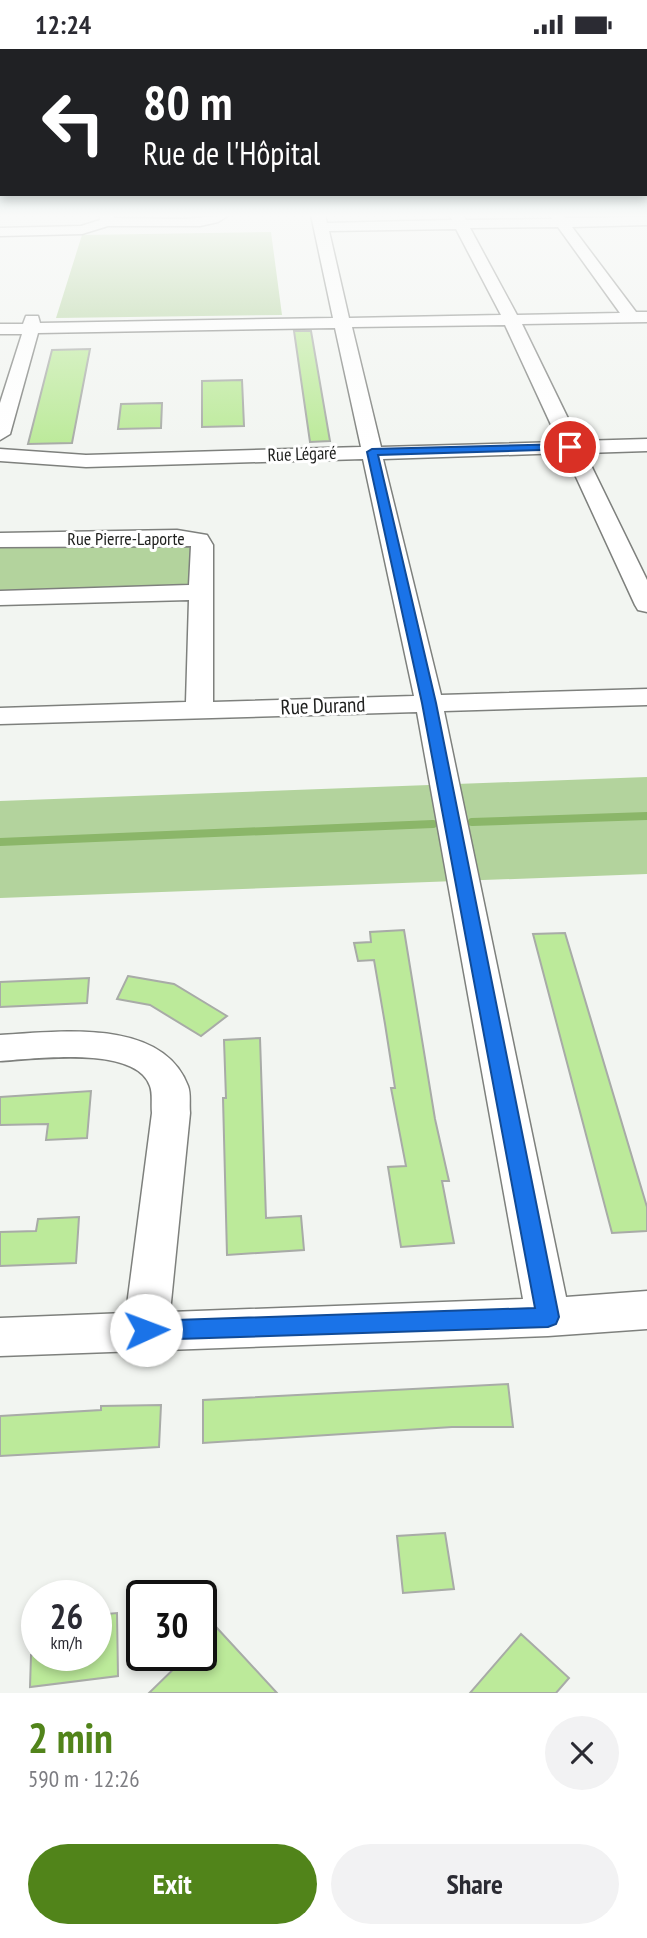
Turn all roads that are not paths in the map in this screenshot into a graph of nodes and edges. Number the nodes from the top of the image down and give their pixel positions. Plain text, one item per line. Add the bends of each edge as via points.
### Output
1 (335, 292) edge
2 (496, 292) edge
3 (616, 292) edge
4 (647, 308) edge
5 (634, 314) edge
6 (508, 315) junction
7 (0, 319) edge
8 (341, 319) junction
9 (31, 324) junction
10 (0, 329) edge
11 (0, 434) edge
12 (647, 445) edge
13 (570, 447) junction
14 (372, 452) junction
15 (0, 455) edge
16 (0, 540) edge
17 (202, 592) junction
18 (0, 598) edge
19 (647, 605) edge
20 (647, 697) edge
21 (429, 703) junction
22 (199, 710) junction
23 (0, 716) edge
24 (0, 1048) edge
25 (647, 1310) edge
26 (548, 1317) junction
27 (146, 1330) junction
28 (0, 1337) edge

1 - 8 street
2 - 6 street
3 - 5 street
4 - 5 street
5 - 6 street
6 - 8 street
6 - 13 street
7 - 9 street
8 - 9 street
8 - 14 street
9 - 10 street
9 - 11 street
12 - 13 street, Rue Légaré
13 - 14 street, Rue Légaré
13 - 19 street
14 - 15 street, Rue Légaré via 86,461
14 - 21 street
16 - 17 street, Rue Pierre-Laporte via 198,540 202,545
17 - 18 street
17 - 22 street, Rue Pierre-Laporte
20 - 21 street, Rue Durand
21 - 22 street, Rue Durand
21 - 26 street
22 - 23 street, Rue Durand
24 - 27 street via 130,1049 157,1065 169,1085 171,1113
25 - 26 street
26 - 27 street
27 - 28 street

